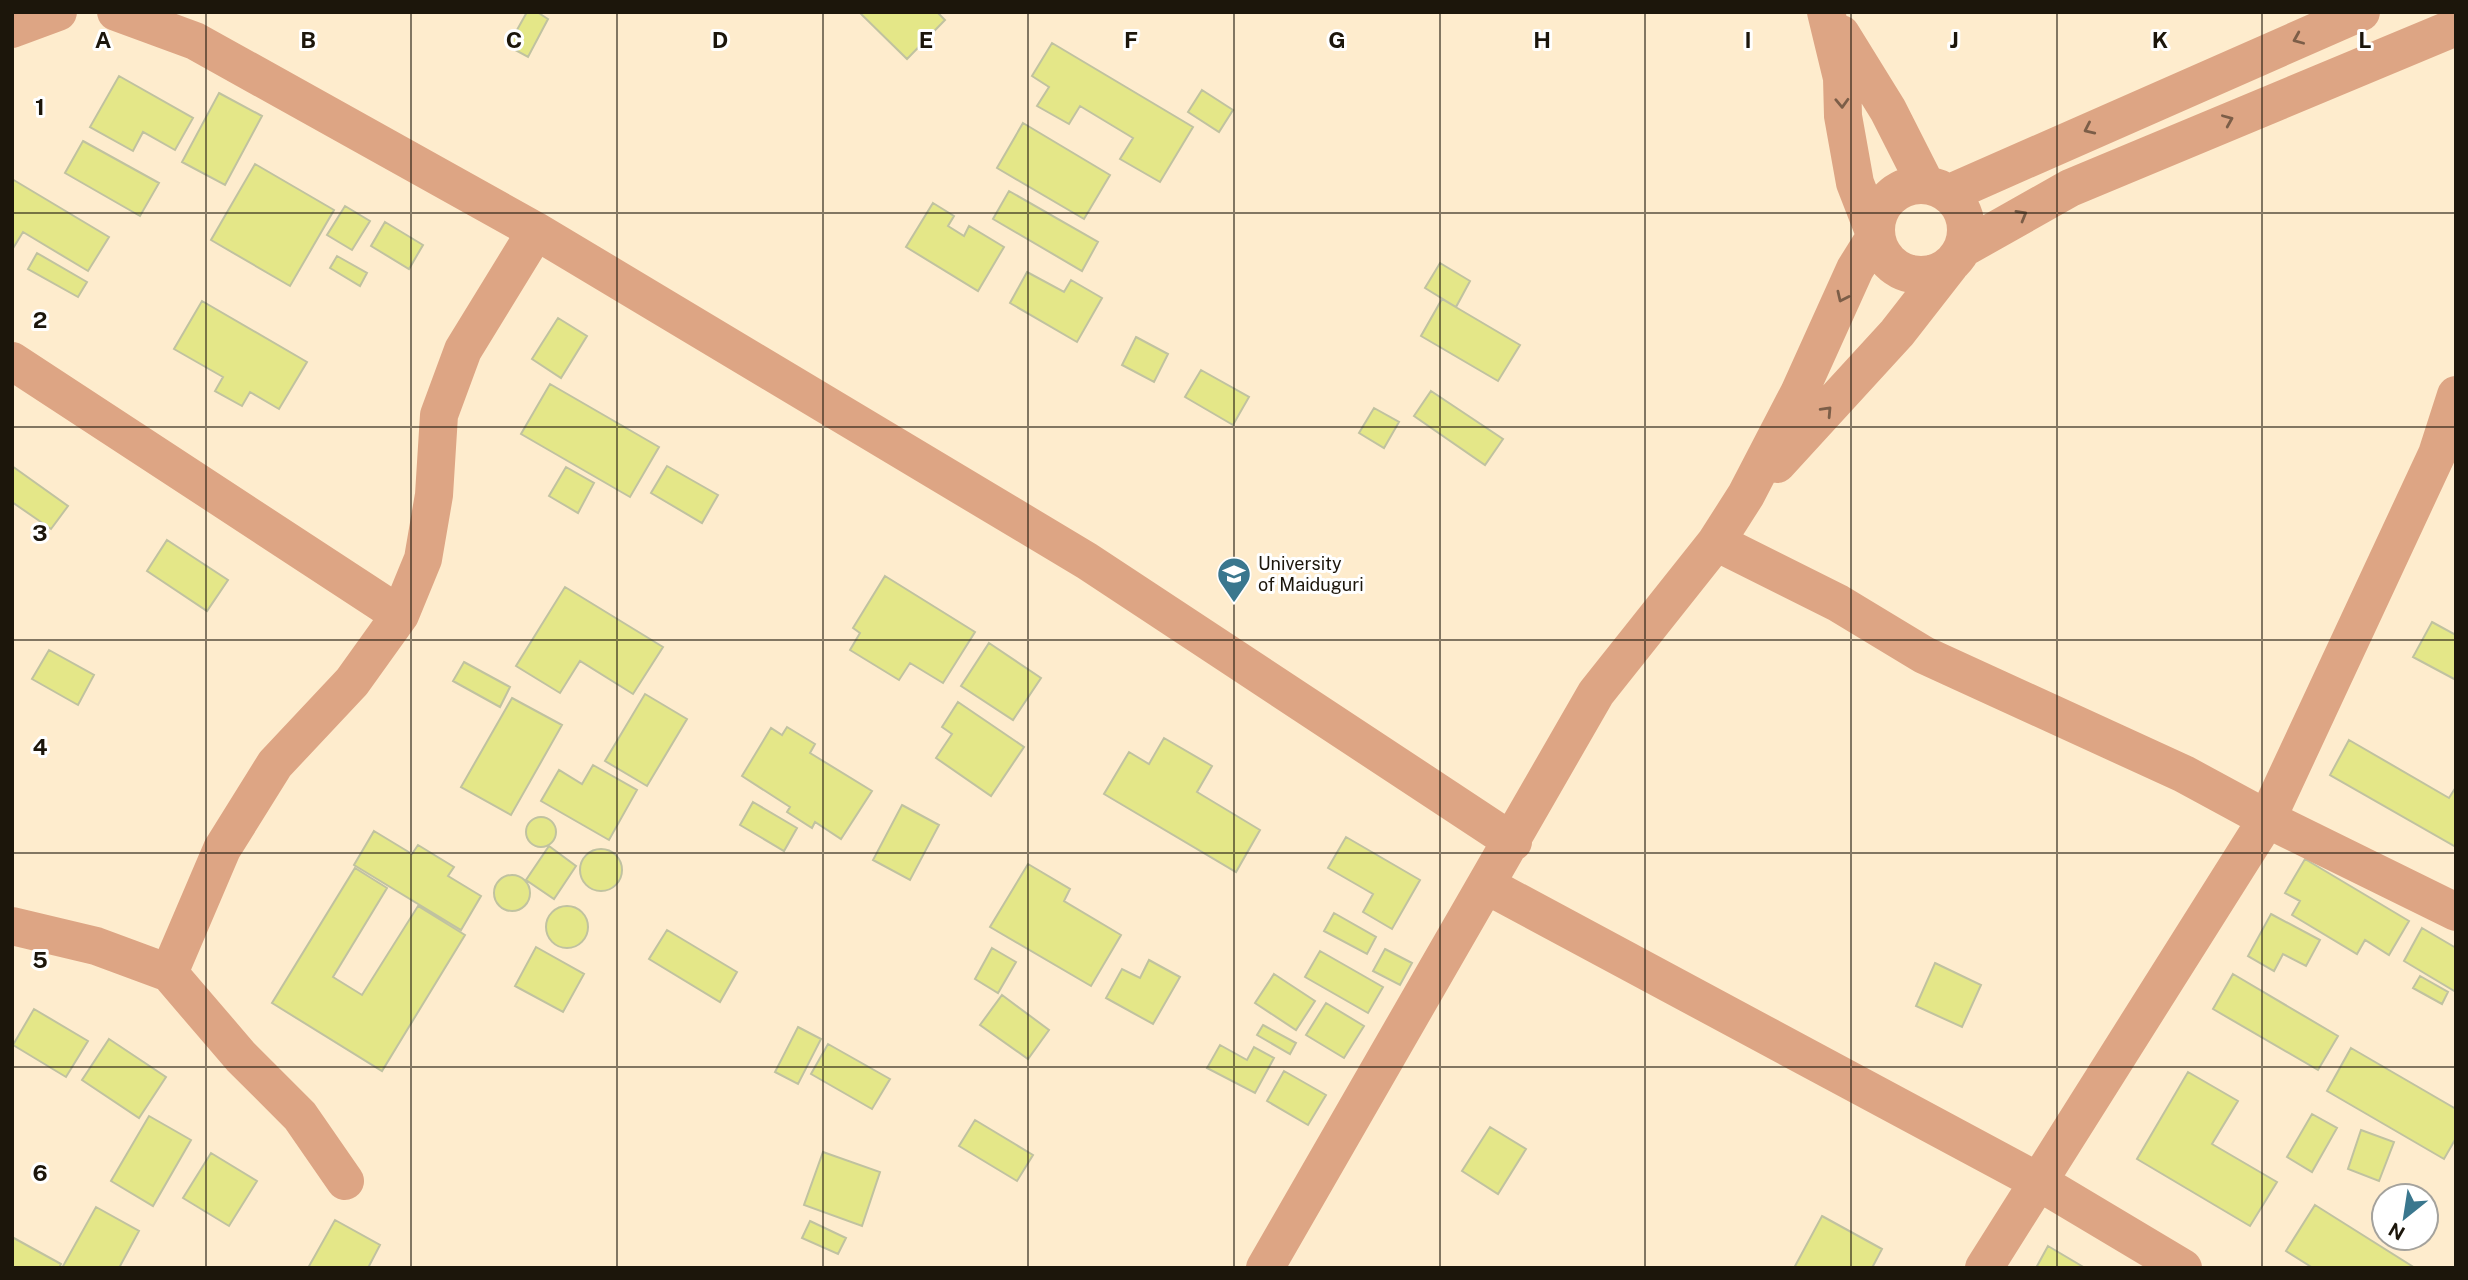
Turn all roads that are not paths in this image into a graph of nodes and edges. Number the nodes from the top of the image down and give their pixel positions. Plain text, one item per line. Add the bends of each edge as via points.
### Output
1 (58, 12) edge
2 (116, 12) edge
3 (1827, 12) edge
4 (2361, 12) edge
5 (2456, 27) edge
6 (12, 29) edge
7 (1937, 189) junction
8 (536, 231) junction
9 (1875, 234) junction
10 (1956, 257) junction
11 (12, 361) edge
12 (2456, 396) edge
13 (2446, 459) edge
14 (1746, 495) junction
15 (1716, 542) junction
16 (400, 615) junction
17 (2267, 819) junction
18 (1513, 842) junction
19 (1486, 885) junction
20 (2456, 912) edge
21 (12, 926) edge
22 (169, 973) junction
23 (345, 1181) dead end
24 (2039, 1182) junction
25 (1265, 1268) edge
26 (1984, 1268) edge
27 (2183, 1268) edge

1 - 6 street
2 - 8 street via 195,41
3 - 7 street
3 -> 9 street via 1842,78 1843,116 1855,183
4 -> 7 street
10 -> 5 street via 2070,188
7 - 9 street via 1906,186 1889,196 1878,212
7 - 10 street via 1957,202 1966,225
8 - 16 street via 463,351 439,415 435,495 423,559
8 - 18 street via 1087,561
9 - 10 street via 1881,253 1905,272 1920,276 1936,272
9 -> 14 street
14 -> 10 street via 1837,401
11 - 16 street
12 - 13 street
13 - 17 street
14 - 15 street
15 - 17 street via 1838,603 1924,655 2184,774
15 - 18 street via 1596,693
16 - 22 street via 352,682 275,764 222,849
17 - 20 street
17 - 24 street
18 - 19 street
19 - 24 street
19 - 25 street
21 - 22 street via 96,946
22 - 23 street via 241,1057 300,1116
24 - 26 street
24 - 27 street

